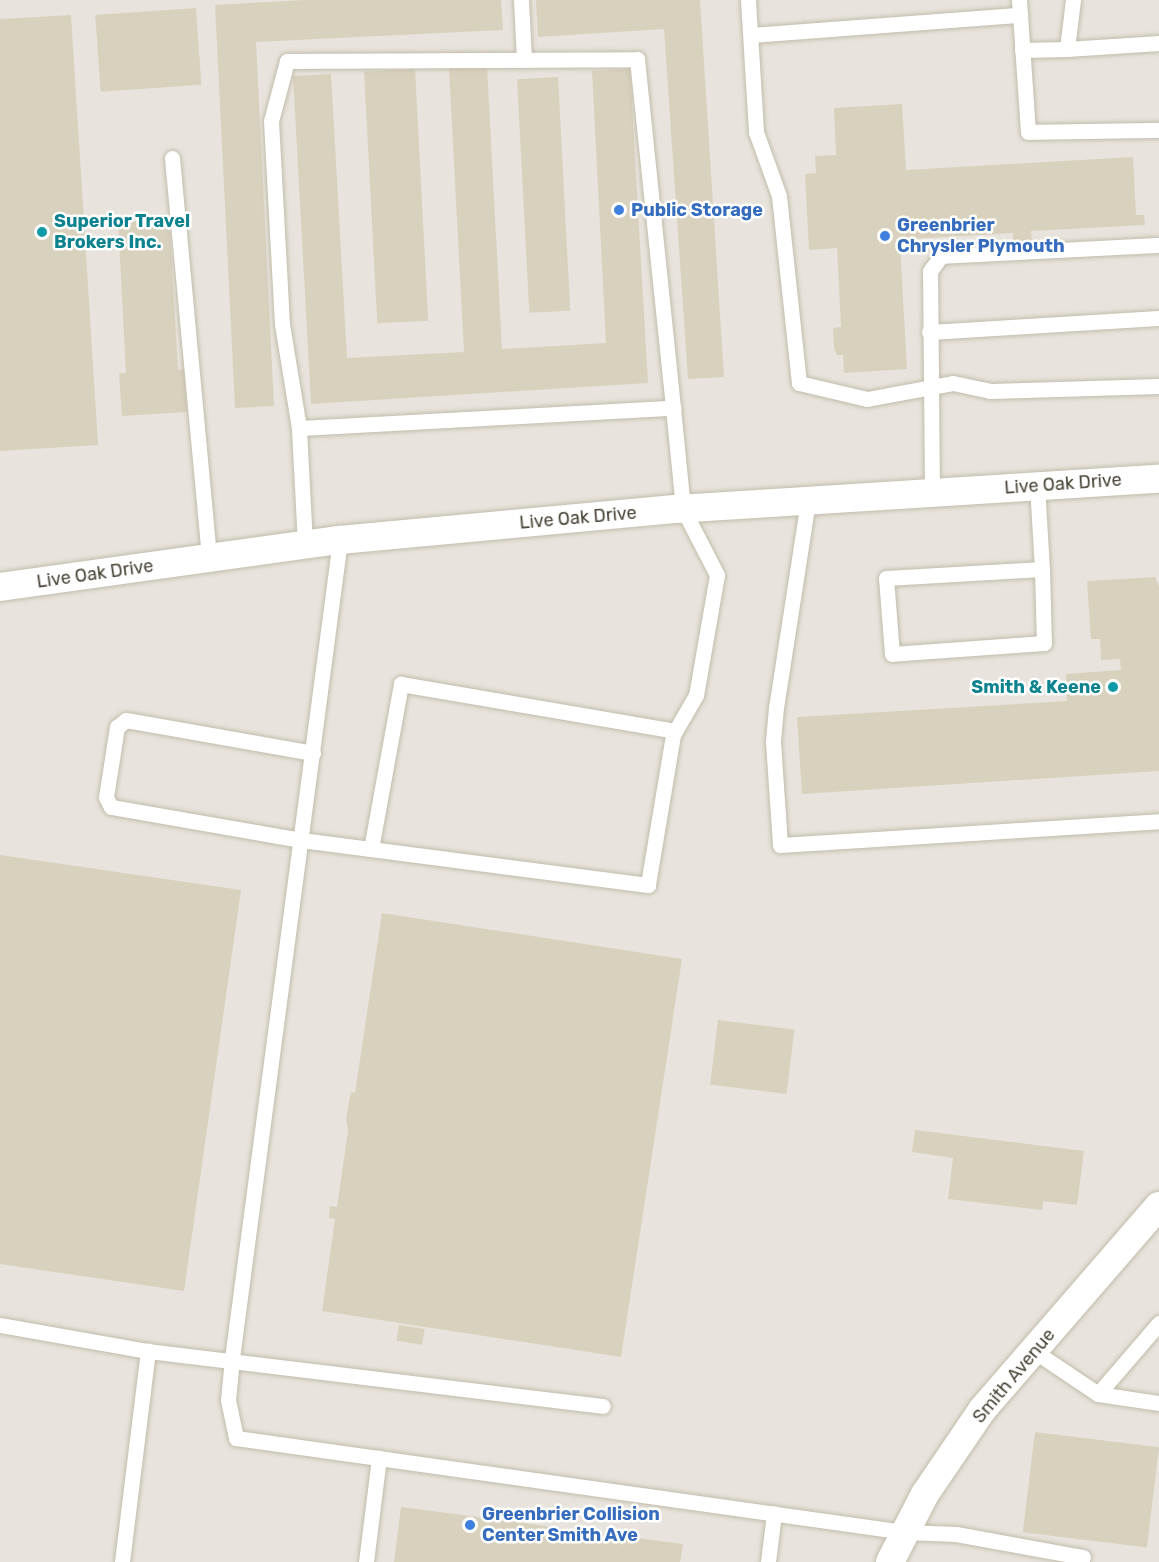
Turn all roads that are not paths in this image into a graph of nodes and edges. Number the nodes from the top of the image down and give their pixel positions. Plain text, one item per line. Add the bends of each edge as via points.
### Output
1 (521, 0) edge
2 (748, 0) edge
3 (1073, 0) edge
4 (1019, 8) edge
5 (751, 35) junction
6 (1159, 43) edge
7 (1067, 49) junction
8 (1022, 50) junction
9 (524, 60) junction
10 (1159, 130) edge
11 (172, 158) dead end
12 (1159, 244) edge
13 (1159, 318) edge
14 (929, 332) junction
15 (1159, 386) edge
16 (928, 388) junction
17 (673, 408) junction
18 (299, 428) junction
19 (1159, 479) edge
20 (1037, 485) junction
21 (932, 494) junction
22 (808, 501) junction
23 (682, 509) junction
24 (340, 540) junction
25 (306, 544) junction
26 (209, 558) junction
27 (1042, 569) junction
28 (0, 587) edge
29 (675, 731) junction
30 (312, 753) junction
31 (1159, 821) edge
32 (301, 840) junction
33 (371, 849) junction
34 (1159, 1206) edge
35 (1159, 1323) edge
36 (0, 1325) edge
37 (148, 1351) junction
38 (1034, 1351) junction
39 (232, 1358) junction
40 (1098, 1394) junction
41 (1159, 1403) edge
42 (603, 1406) dead end
43 (379, 1458) junction
44 (774, 1513) junction
45 (905, 1532) junction
46 (1083, 1557) dead end
47 (122, 1562) edge
48 (366, 1562) edge
49 (768, 1562) edge
50 (890, 1562) edge

1 - 9 lane
2 - 5 lane
3 - 7 lane
4 - 5 lane
4 - 8 lane
5 - 16 lane via 756,132 779,196 799,383 867,399
6 - 7 lane
7 - 8 lane
8 - 10 lane via 1028,132
9 - 17 lane via 637,59
9 - 18 lane via 287,61 272,121 282,324
11 - 26 lane
12 - 14 lane via 941,256 930,271
13 - 14 lane
14 - 16 lane
15 - 16 lane via 990,391 953,383
16 - 21 lane
17 - 18 lane
17 - 23 lane
18 - 25 lane
19 - 20 street, Live Oak Drive
20 - 21 street, Live Oak Drive
20 - 27 lane
21 - 22 street, Live Oak Drive
22 - 23 street, Live Oak Drive
22 - 31 lane via 773,742 780,845
23 - 24 street, Live Oak Drive
23 - 29 lane via 717,575 696,695
24 - 25 street, Live Oak Drive
24 - 30 lane
25 - 26 street, Live Oak Drive
26 - 28 street, Live Oak Drive
27 - 27 lane via 1044,643 892,654 886,578
29 - 33 lane via 648,885
29 - 33 lane via 401,684
30 - 32 lane
30 - 32 lane via 126,720 117,727 106,797 111,807
32 - 33 lane
32 - 39 lane
34 - 38 street, Smith Avenue
35 - 40 lane
36 - 37 lane
37 - 39 lane
37 - 47 lane
38 - 40 lane
38 - 45 street, Smith Avenue via 982,1410 925,1494
39 - 42 lane
39 - 43 lane via 228,1400 236,1438
40 - 41 lane
43 - 44 lane
43 - 48 lane
44 - 45 lane
44 - 49 lane
45 - 46 lane via 956,1534
45 - 50 street, Smith Avenue

